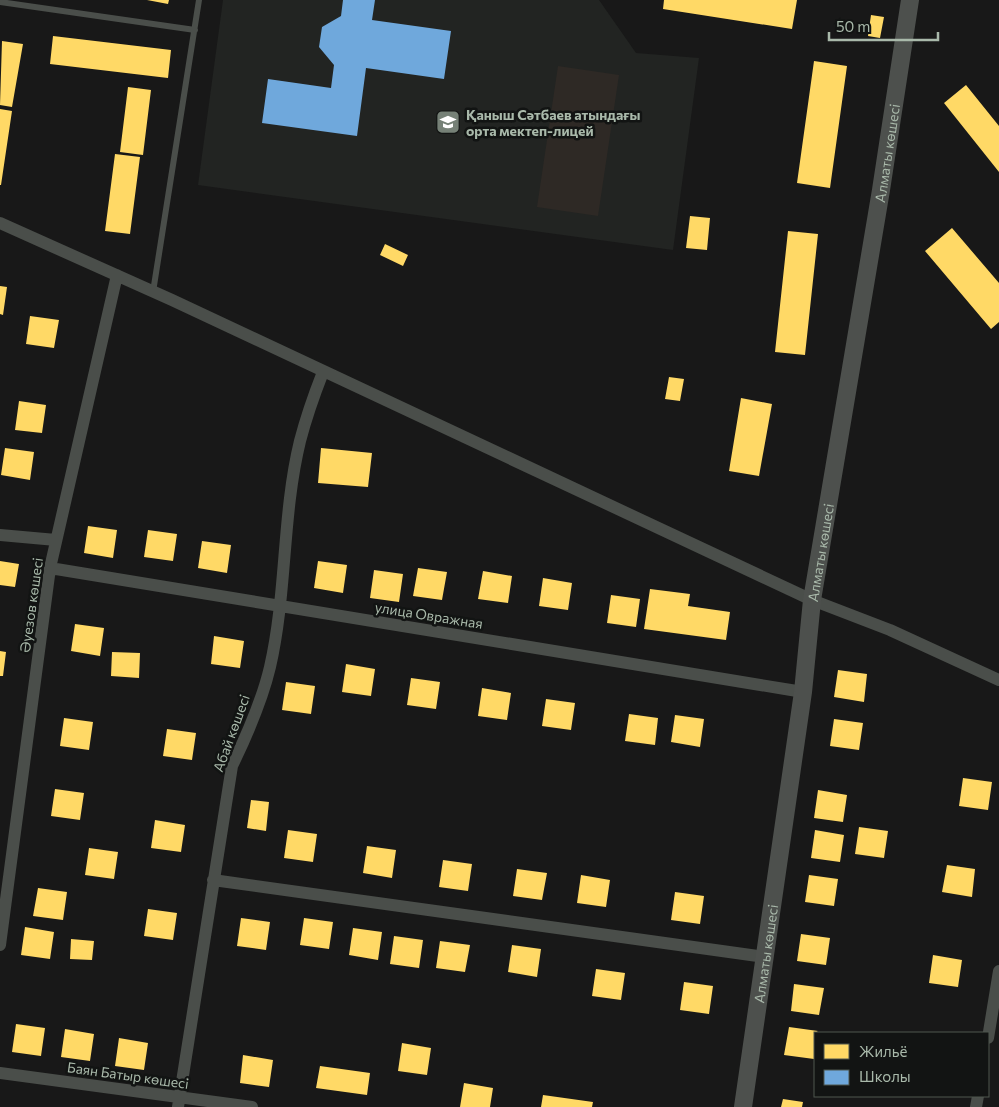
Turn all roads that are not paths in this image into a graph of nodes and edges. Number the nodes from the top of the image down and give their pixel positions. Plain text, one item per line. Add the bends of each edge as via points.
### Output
1 (199, 0) edge
2 (910, 0) edge
3 (0, 2) edge
4 (195, 30) junction
5 (0, 223) edge
6 (116, 275) junction
7 (153, 292) junction
8 (323, 372) junction
9 (0, 534) edge
10 (56, 540) junction
11 (50, 568) junction
12 (812, 600) junction
13 (280, 605) junction
14 (999, 680) edge
15 (803, 692) junction
16 (214, 880) junction
17 (0, 944) edge
18 (765, 957) junction
19 (999, 971) edge
20 (989, 1032) edge
21 (0, 1073) edge
22 (178, 1102) edge
23 (252, 1107) edge
24 (743, 1107) edge

1 - 4 lane
2 - 12 street, Алматы көшесі via 882,190
3 - 4 lane
4 - 7 lane
5 - 6 street
6 - 7 street
6 - 10 street, Әуезов көшесі
7 - 8 street
8 - 12 street
8 - 13 street, Абай көшесі via 300,442 291,494
9 - 10 street
10 - 11 street, Әуезов көшесі
11 - 13 street, улица Овражная
11 - 17 street, Әуезов көшесі
12 - 14 street via 890,630
12 - 15 street, Алматы көшесі
13 - 15 street, улица Овражная
13 - 16 street, Абай көшесі via 270,668 250,727 232,766
15 - 18 street, Алматы көшесі
16 - 18 street
16 - 22 street, Абай көшесі
18 - 24 street, Алматы көшесі
19 - 20 street
21 - 22 street, Баян Батыр көшесі
22 - 23 street, Баян Батыр көшесі

